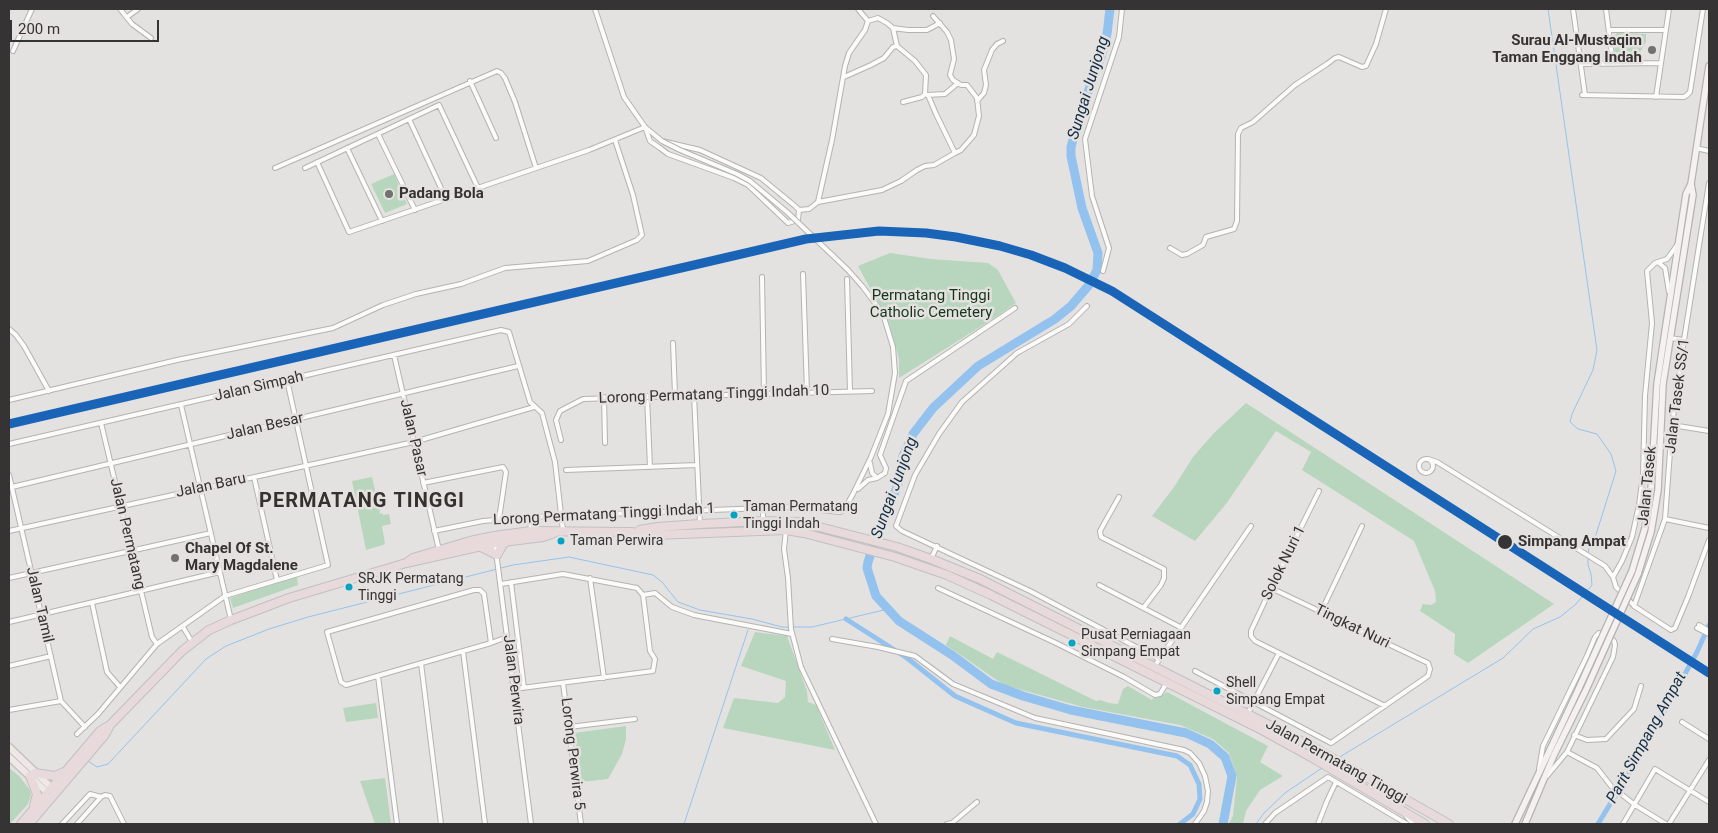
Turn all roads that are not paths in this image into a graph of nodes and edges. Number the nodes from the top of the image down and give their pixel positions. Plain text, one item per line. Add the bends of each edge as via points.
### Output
1 (32, 9) edge
2 (120, 9) edge
3 (138, 9) edge
4 (595, 9) edge
5 (858, 9) edge
6 (1122, 9) edge
7 (1386, 9) edge
8 (1573, 9) edge
9 (1606, 9) edge
10 (1669, 9) edge
11 (1703, 9) edge
12 (934, 16) dead end
13 (127, 17) junction
14 (868, 21) junction
15 (940, 23) junction
16 (893, 28) junction
17 (1609, 30) junction
18 (1666, 30) junction
19 (151, 38) dead end
20 (1003, 41) dead end
21 (897, 46) junction
22 (13, 51) dead end
23 (1580, 64) junction
24 (1613, 64) junction
25 (1660, 64) junction
26 (1709, 66) edge
27 (844, 78) junction
28 (470, 82) junction
29 (958, 83) junction
30 (926, 95) junction
31 (1656, 97) junction
32 (903, 102) dead end
33 (977, 102) junction
34 (410, 119) junction
35 (645, 127) junction
36 (378, 134) junction
37 (496, 138) dead end
38 (615, 140) junction
39 (662, 141) junction
40 (347, 148) junction
41 (1696, 148) junction
42 (1709, 150) edge
43 (955, 154) junction
44 (317, 162) junction
45 (274, 168) dead end
46 (305, 168) dead end
47 (536, 168) junction
48 (1691, 184) junction
49 (1709, 184) edge
50 (478, 188) junction
51 (446, 199) junction
52 (818, 202) junction
53 (415, 210) junction
54 (798, 210) junction
55 (382, 221) junction
56 (1678, 243) junction
57 (1170, 248) dead end
58 (1660, 263) junction
59 (1103, 271) dead end
60 (803, 274) dead end
61 (762, 277) dead end
62 (847, 279) dead end
63 (1670, 298) junction
64 (1087, 306) dead end
65 (1016, 308) dead end
66 (9, 329) edge
67 (1670, 338) junction
68 (1684, 340) junction
69 (673, 343) dead end
70 (394, 355) junction
71 (518, 366) junction
72 (287, 380) junction
73 (872, 390) dead end
74 (49, 391) junction
75 (850, 391) junction
76 (807, 392) junction
77 (764, 393) junction
78 (403, 394) junction
79 (675, 395) junction
80 (694, 395) junction
81 (647, 396) junction
82 (604, 397) junction
83 (9, 400) edge
84 (181, 405) junction
85 (534, 407) junction
86 (296, 420) junction
87 (101, 423) junction
88 (1672, 425) junction
89 (1709, 431) edge
90 (560, 440) dead end
91 (414, 442) junction
92 (605, 443) dead end
93 (9, 444) edge
94 (190, 444) junction
95 (871, 457) junction
96 (1428, 459) junction
97 (110, 464) junction
98 (697, 465) junction
99 (306, 466) junction
100 (650, 467) junction
101 (1443, 467) junction
102 (566, 470) dead end
103 (1431, 470) junction
104 (864, 472) junction
105 (9, 475) edge
106 (254, 477) junction
107 (878, 478) junction
108 (423, 483) junction
109 (12, 487) junction
110 (200, 489) junction
111 (1319, 491) dead end
112 (853, 494) junction
113 (1118, 497) dead end
114 (16, 506) junction
115 (121, 506) junction
116 (9, 508) edge
117 (763, 508) junction
118 (699, 510) junction
119 (561, 515) junction
120 (530, 517) junction
121 (499, 519) junction
122 (1665, 519) junction
123 (763, 521) junction
124 (700, 524) junction
125 (1251, 526) dead end
126 (1362, 526) dead end
127 (21, 528) junction
128 (1709, 528) edge
129 (786, 530) junction
130 (9, 531) edge
131 (434, 531) junction
132 (531, 532) junction
133 (631, 532) junction
134 (211, 533) junction
135 (560, 533) junction
136 (708, 533) junction
137 (494, 540) junction
138 (1709, 540) edge
139 (508, 541) junction
140 (479, 546) junction
141 (937, 546) junction
142 (438, 550) junction
143 (131, 551) junction
144 (497, 558) junction
145 (961, 558) junction
146 (932, 559) junction
147 (406, 564) junction
148 (958, 569) junction
149 (220, 572) junction
150 (1635, 572) junction
151 (32, 573) junction
152 (1613, 577) junction
153 (9, 578) edge
154 (590, 578) junction
155 (277, 580) junction
156 (511, 582) junction
157 (501, 584) junction
158 (1099, 585) dead end
159 (938, 588) dead end
160 (1271, 588) junction
161 (141, 592) junction
162 (643, 595) junction
163 (225, 596) junction
164 (92, 603) junction
165 (1634, 606) junction
166 (1144, 607) junction
167 (1321, 612) junction
168 (41, 615) junction
169 (231, 620) junction
170 (9, 622) edge
171 (182, 627) junction
172 (1180, 627) junction
173 (1698, 627) dead end
174 (792, 632) junction
175 (1709, 632) edge
176 (507, 637) junction
177 (832, 639) dead end
178 (192, 642) junction
179 (490, 643) junction
180 (156, 644) junction
181 (463, 651) junction
182 (1279, 653) junction
183 (51, 656) junction
184 (1159, 658) junction
185 (421, 664) junction
186 (9, 666) edge
187 (1154, 667) junction
188 (1194, 671) dead end
189 (378, 676) junction
190 (604, 678) junction
191 (563, 683) junction
192 (1166, 684) junction
193 (1641, 686) dead end
194 (120, 687) junction
195 (524, 688) junction
196 (514, 689) junction
197 (1582, 689) junction
198 (61, 701) junction
199 (1253, 702) junction
200 (1386, 706) junction
201 (9, 710) edge
202 (1247, 714) junction
203 (634, 719) dead end
204 (1682, 722) dead end
205 (110, 725) junction
206 (85, 727) junction
207 (569, 728) junction
208 (77, 734) dead end
209 (1574, 735) junction
210 (1709, 739) edge
211 (9, 747) edge
212 (1567, 752) junction
213 (9, 757) edge
214 (1709, 760) edge
215 (1539, 771) junction
216 (65, 772) junction
217 (32, 774) junction
218 (1547, 776) junction
219 (1336, 782) junction
220 (1690, 790) junction
221 (52, 792) junction
222 (103, 796) junction
223 (977, 802) dead end
224 (1709, 802) edge
225 (1634, 805) junction
226 (33, 810) junction
227 (20, 824) edge
228 (29, 824) edge
229 (62, 824) edge
230 (77, 824) edge
231 (124, 824) edge
232 (397, 824) edge
233 (441, 824) edge
234 (485, 824) edge
235 (531, 824) edge
236 (581, 824) edge
237 (876, 824) edge
238 (947, 824) edge
239 (1195, 824) edge
240 (1265, 824) edge
241 (1318, 824) edge
242 (1407, 824) edge
243 (1418, 824) edge
244 (1448, 824) edge
245 (1515, 824) edge
246 (1525, 824) edge
247 (1623, 824) edge
248 (1667, 824) edge

1 - 22 street
2 - 13 street
3 - 13 street
4 - 35 street via 624,97
5 - 14 street
6 - 59 street via 1119,37 1085,138 1092,196 1109,248
7 - 57 street via 1366,66 1335,58 1241,128 1238,134 1237,222 1234,229 1206,237 1203,245 1187,254 1182,255
8 - 23 street
9 - 17 street
10 - 18 street
11 - 31 street via 1690,92 1684,97
12 - 15 street
13 - 19 street
14 - 16 street via 878,18
14 - 27 street via 849,53
15 - 16 street via 928,30
15 - 29 street via 951,40 954,59 950,75
16 - 21 street
17 - 18 street
17 - 24 street
18 - 25 street
20 - 33 street via 992,50 984,70 984,93
21 - 27 street via 884,58
21 - 30 street via 926,75
23 - 24 street
23 - 31 street via 1583,95
24 - 25 street
25 - 31 street
26 - 41 main road, Jalan Tasek
27 - 52 street
28 - 37 street
28 - 45 street
28 - 47 street via 497,70 501,73 515,102
29 - 30 street via 945,94
29 - 33 street via 972,90
30 - 32 street
30 - 43 street
33 - 43 street via 974,135
34 - 36 street
34 - 50 street via 439,105
34 - 51 street
35 - 38 street
35 - 39 street
35 - 54 street via 650,141 668,154 748,185 788,223 798,220
36 - 40 street
36 - 53 street
38 - 47 street
38 - 74 street via 642,232 636,240 588,261 505,268 461,284 383,305 333,328 177,360
39 - 54 street via 700,150 761,178
39 - 95 street, bridge via 750,181 848,270 883,314 893,347 895,373 888,414
40 - 44 street
40 - 55 street
41 - 42 street
41 - 48 main road, Jalan Tasek
43 - 52 street via 925,166 882,190
44 - 46 street
44 - 55 street via 349,232
47 - 50 street
48 - 56 main road, Jalan Tasek via 1686,194
48 - 67 main road, Jalan Tasek via 1693,195
49 - 68 street, Jalan Tasek SS/1
50 - 51 street
51 - 53 street
52 - 54 street via 809,209
53 - 55 street
56 - 58 street via 1667,259
56 - 63 main road, Jalan Tasek
58 - 63 street via 1668,278
58 - 152 street via 1655,263 1647,271 1652,323 1640,506 1632,537
60 - 76 street
61 - 77 street
62 - 75 street
63 - 150 main road, Jalan Tasek via 1657,384 1651,490
64 - 141 street via 1068,324 1017,353 962,402 939,434 916,475 896,526
65 - 107 street via 906,380 880,455 885,473
66 - 74 street via 24,346
67 - 68 street
67 - 150 main road, Jalan Tasek via 1663,384 1658,490 1651,532
68 - 88 street, Jalan Tasek SS/1
69 - 79 street
70 - 71 street, Jalan Simpah via 501,330 509,332
70 - 72 street, Jalan Simpah
70 - 78 street, Jalan Pasar
71 - 78 street, Jalan Besar
71 - 85 street
72 - 84 street, Jalan Simpah
72 - 86 street
73 - 75 street, Lorong Permatang Tinggi Indah 10
74 - 83 street
75 - 76 street, Lorong Permatang Tinggi Indah 10
76 - 77 street, Lorong Permatang Tinggi Indah 10
77 - 80 street, Lorong Permatang Tinggi Indah 10
78 - 86 street, Jalan Besar
78 - 91 street, Jalan Pasar
79 - 80 street, Lorong Permatang Tinggi Indah 10
79 - 81 street, Lorong Permatang Tinggi Indah 10
80 - 98 street
81 - 82 street, Lorong Permatang Tinggi Indah 10
81 - 100 street
82 - 90 street, Lorong Permatang Tinggi Indah 10 via 583,399 560,411 556,420
82 - 92 street
84 - 87 street, Jalan Simpah
84 - 94 street
85 - 91 street
85 - 119 street via 542,413 554,462
86 - 94 street, Jalan Besar
86 - 99 street
87 - 93 street, Jalan Simpah
87 - 97 street, Jalan Permatang
88 - 89 street
88 - 122 street, Jalan Tasek SS/1
91 - 99 street, Jalan Baru
91 - 108 street, Jalan Pasar
94 - 97 street, Jalan Besar
94 - 110 street
95 - 104 street
95 - 107 street via 872,473
96 - 101 street
96 - 103 street via 1432,462
96 - 103 street via 1421,461 1420,468 1425,472
97 - 109 street, Jalan Besar
97 - 115 street, Jalan Permatang
98 - 100 street
98 - 118 street
99 - 106 street, Jalan Baru
99 - 155 street via 328,565
100 - 102 street
101 - 103 street
101 - 152 street via 1568,542 1605,566
104 - 107 street
104 - 112 street
105 - 109 street, Jalan Tamil
106 - 110 street, Jalan Baru
106 - 155 street
107 - 112 street via 868,480
108 - 121 street via 503,467 506,472
108 - 131 street, Jalan Pasar
109 - 114 street, Jalan Tamil
110 - 115 street, Jalan Baru
110 - 134 street
111 - 160 street, Solok Nuri 1
112 - 117 street, Lorong Permatang Tinggi Indah 1 via 844,510 834,513 790,507
113 - 166 street via 1100,531 1101,537 1164,569 1161,585
114 - 116 street
114 - 127 street, Jalan Tamil
115 - 127 street, Jalan Baru
115 - 143 street, Jalan Permatang
117 - 118 street, Lorong Permatang Tinggi Indah 1
117 - 123 street
118 - 119 street, Lorong Permatang Tinggi Indah 1
118 - 124 street
119 - 120 street, Lorong Permatang Tinggi Indah 1
119 - 135 street
120 - 121 street, Lorong Permatang Tinggi Indah 1
120 - 132 street
121 - 131 street, Lorong Permatang Tinggi Indah 1
122 - 128 street
122 - 165 street, Jalan Tasek SS/1
123 - 124 highway, Jalan Permatang Tinggi
123 - 146 highway, Jalan Permatang Tinggi via 800,522
124 - 133 highway, Jalan Permatang Tinggi
124 - 136 highway
125 - 172 street
126 - 167 street
127 - 130 street, Jalan Baru
127 - 151 street, Jalan Tamil
129 - 136 highway, Jalan Permatang Tinggi
129 - 174 street via 784,549
129 - 192 highway, Jalan Permatang Tinggi via 894,557 947,575
131 - 142 street, Jalan Pasar
132 - 135 highway, Jalan Permatang Tinggi
132 - 137 highway, Jalan Permatang Tinggi
133 - 135 highway, Jalan Permatang Tinggi
133 - 136 highway, Jalan Permatang Tinggi via 655,535
134 - 143 street
134 - 149 street
135 - 139 highway, Jalan Permatang Tinggi
137 - 139 highway, Jalan Permatang Tinggi
137 - 140 highway, Jalan Permatang Tinggi
137 - 142 highway, Jalan Permatang Tinggi
137 - 144 street, Jalan Perwira
138 - 165 street via 1675,628 1671,630
139 - 144 highway via 502,544
140 - 144 highway
140 - 147 highway, Jalan Permatang Tinggi
141 - 145 street
141 - 146 street
142 - 147 highway, Jalan Permatang Tinggi via 413,558
143 - 151 street
143 - 161 street, Jalan Permatang
144 - 157 street, Jalan Perwira
145 - 148 street
145 - 184 street
146 - 148 highway, Jalan Permatang Tinggi
147 - 169 highway, Jalan Permatang Tinggi via 289,598
148 - 187 highway, Jalan Permatang Tinggi
149 - 161 street
149 - 163 street
150 - 197 main road, Jalan Tasek, bridge
151 - 153 street
151 - 168 street, Jalan Tamil
152 - 165 street via 1616,587
154 - 156 street via 563,574
154 - 162 street via 632,586
154 - 190 street
155 - 163 street
156 - 157 street
156 - 195 street
157 - 176 street, Jalan Perwira
158 - 166 street
159 - 192 street via 1056,643 1155,695 1160,694
160 - 167 street, Tingkat Nuri
160 - 182 street, Solok Nuri 1 via 1251,636
161 - 164 street
161 - 180 street, Jalan Permatang
162 - 174 street via 655,593 672,607 694,615
162 - 190 street via 650,651 655,660 653,671
163 - 169 street
163 - 171 street
164 - 168 street
164 - 194 street via 106,672
166 - 172 street
167 - 200 street, Tingkat Nuri via 1428,663 1428,676
168 - 170 street
168 - 183 street, Jalan Tamil
169 - 178 highway, Jalan Permatang Tinggi
171 - 178 street
171 - 180 street
172 - 184 street
173 - 175 street
174 - 237 street via 801,667
176 - 179 street
176 - 196 street, Jalan Perwira
177 - 239 street via 916,656 953,684 1019,713 1190,753 1199,763 1208,791 1204,812
178 - 205 highway, Jalan Permatang Tinggi
179 - 181 street
179 - 189 street via 484,594 480,590 327,632 341,682 346,685
180 - 194 street
181 - 185 street
181 - 234 street
182 - 199 street
182 - 200 street
183 - 186 street
183 - 198 street, Jalan Tamil
184 - 187 street
185 - 189 street
185 - 233 street
187 - 202 highway, Jalan Permatang Tinggi
188 - 199 street, Jalan Permatang Tinggi
189 - 232 street
190 - 191 street
191 - 195 street
191 - 207 street, Lorong Perwira 5
192 - 243 highway, Jalan Permatang Tinggi via 1311,757
193 - 209 street via 1634,709 1606,739 1587,740
194 - 206 street
195 - 196 street
196 - 235 street, Jalan Perwira
197 - 215 main road, Jalan Tasek
197 - 218 main road, Jalan Tasek
198 - 201 street
198 - 206 street
199 - 200 street, Jalan Permatang Tinggi via 1331,743
199 - 202 street
202 - 244 highway, Jalan Permatang Tinggi via 1316,748
203 - 207 street
204 - 210 street
205 - 216 highway, Jalan Permatang Tinggi via 100,731
205 - 221 highway, Jalan Permatang Tinggi via 104,736
206 - 208 street
207 - 236 street, Lorong Perwira 5
209 - 212 street
209 - 215 street via 1614,657 1614,641 1604,634 1599,633 1595,637 1552,726 1543,746
211 - 217 main road
212 - 218 street
212 - 225 street via 1597,768 1611,786
213 - 217 main road
214 - 220 street
215 - 245 main road, Jalan Tasek
216 - 217 highway via 55,776
216 - 221 highway, Jalan Permatang Tinggi
217 - 221 main road
217 - 226 highway via 38,794
218 - 246 main road, Jalan Tasek
219 - 240 street via 1328,777 1275,813
219 - 241 street
219 - 242 street
220 - 224 street
220 - 225 street via 1655,769
220 - 248 street
221 - 226 highway, Jalan Permatang Tinggi
221 - 228 highway, Jalan Permatang Tinggi
222 - 229 street via 90,794
222 - 230 street
222 - 231 street via 110,796
223 - 238 street
225 - 247 street
225 - 248 street
226 - 227 highway, Jalan Permatang Tinggi

